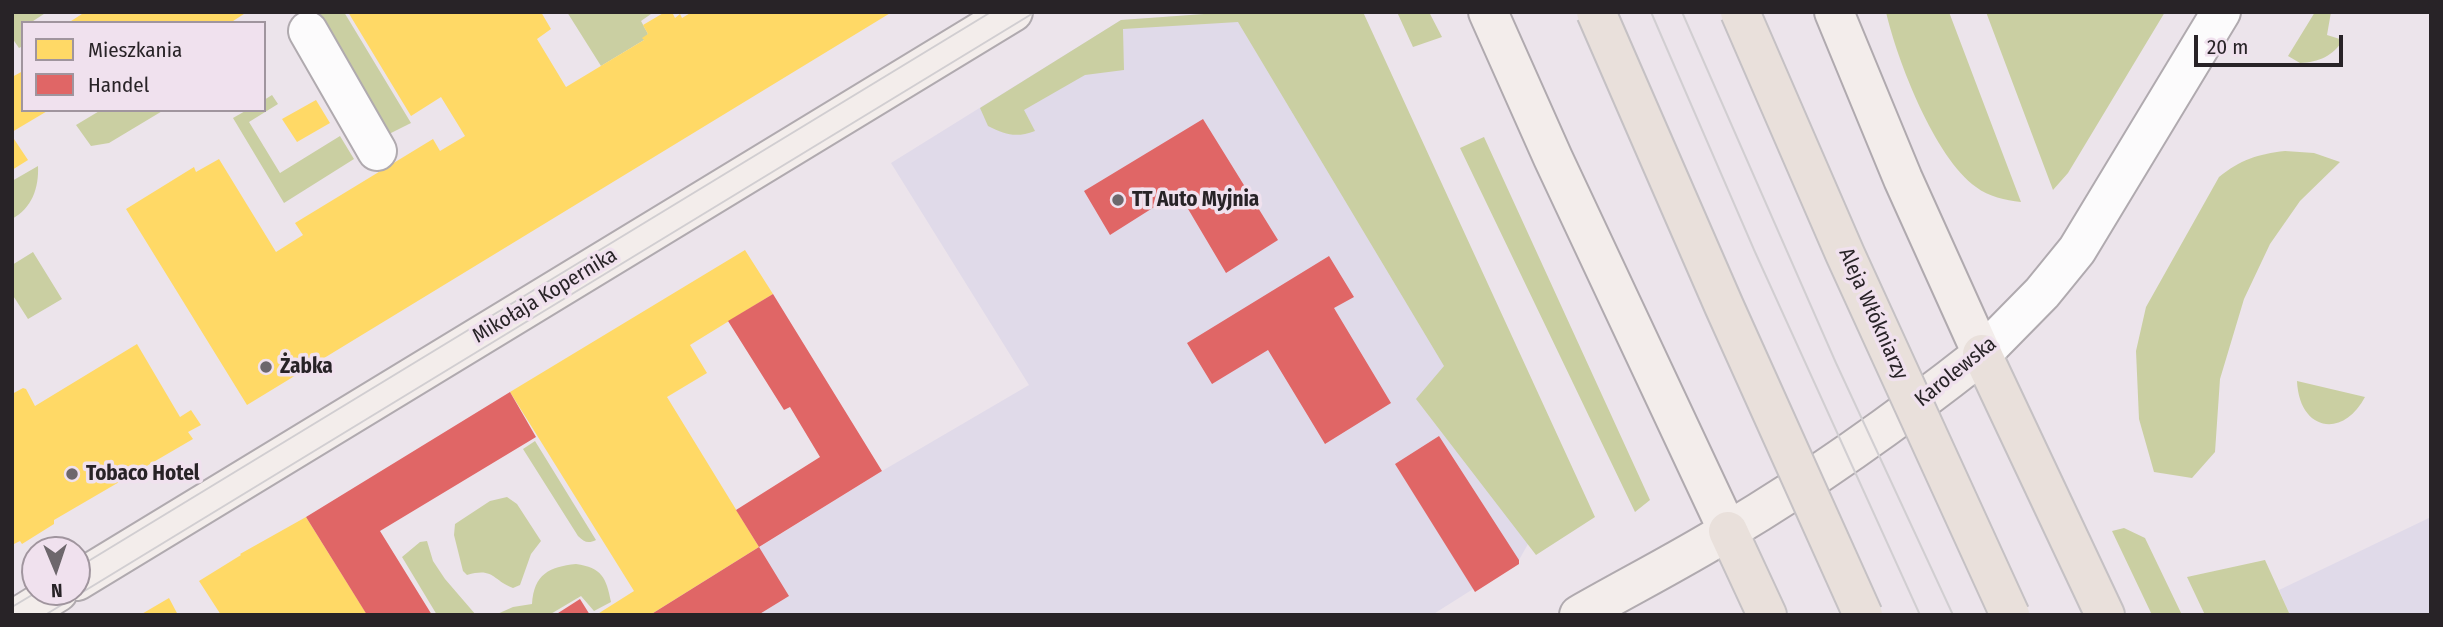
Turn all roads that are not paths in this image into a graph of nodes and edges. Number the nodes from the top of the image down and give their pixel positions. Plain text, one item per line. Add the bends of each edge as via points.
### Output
1 (1013, 12) edge
2 (1596, 12) edge
3 (1740, 12) edge
4 (1834, 12) edge
5 (2221, 12) edge
6 (1488, 13) edge
7 (307, 31) dead end
8 (377, 152) dead end
9 (1982, 354) junction
10 (1728, 531) junction
11 (91, 572) edge
12 (1579, 615) edge
13 (1767, 615) edge
14 (1863, 615) edge
15 (2010, 615) edge
16 (2105, 615) edge

1 - 11 street, Mikołaja Kopernika
2 - 14 main road, bridge
3 - 15 main road, Aleja Włókniarzy, bridge
4 - 9 street
5 - 9 street, Karolewska via 2077,250
6 - 10 street
7 - 8 street
9 - 10 street, Karolewska via 1871,439
9 - 16 main road
10 - 12 street, Karolewska
10 - 13 main road

